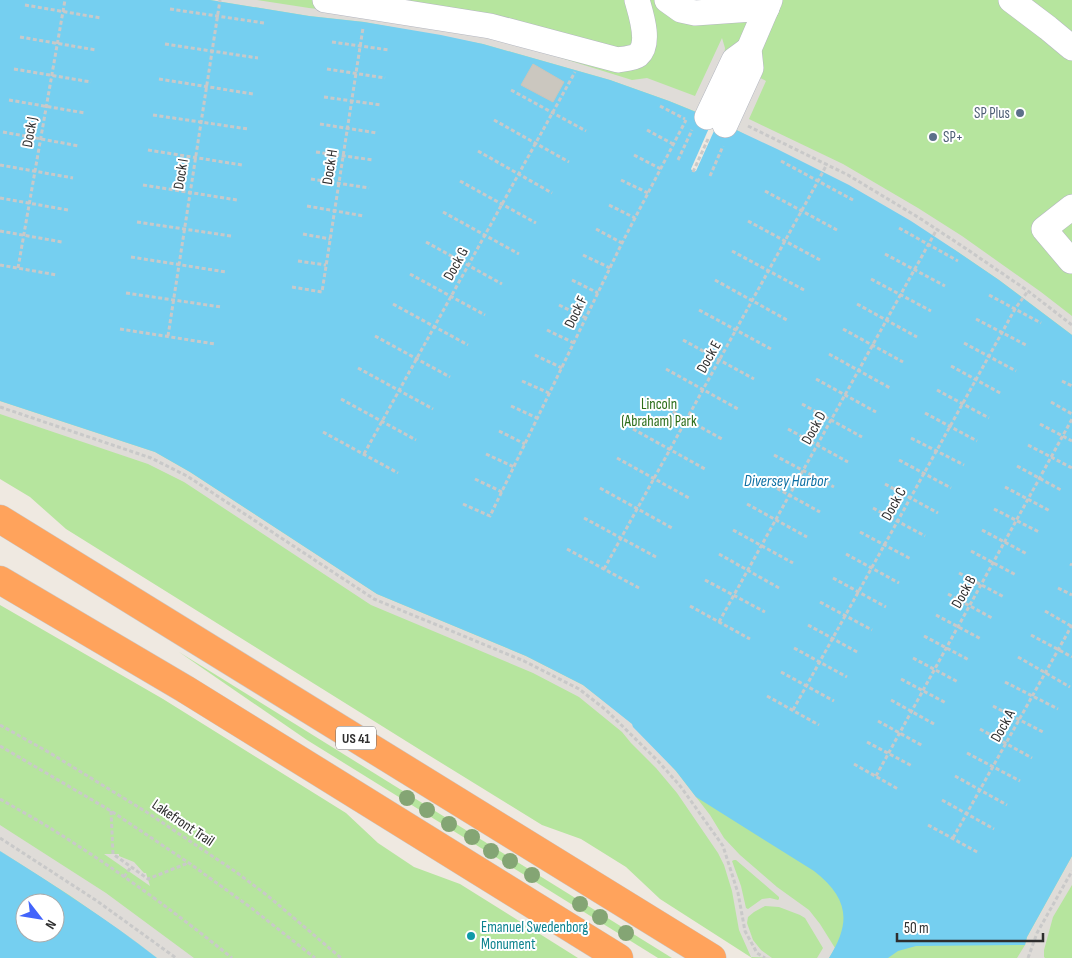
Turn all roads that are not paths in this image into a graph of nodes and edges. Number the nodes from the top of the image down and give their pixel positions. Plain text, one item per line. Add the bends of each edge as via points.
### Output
1 (325, 0) edge
2 (637, 0) edge
3 (667, 0) edge
4 (1011, 0) edge
5 (769, 4) edge
6 (1072, 48) edge
7 (712, 127) road end
8 (1072, 207) edge
9 (1072, 260) edge
10 (0, 519) edge
11 (0, 580) edge
12 (619, 958) edge
13 (712, 958) edge

1 - 2 lane via 490,26 618,60 637,56 643,49 644,33
3 - 5 lane via 680,10 695,13
4 - 6 lane
5 - 7 lane via 749,49 734,60
8 - 9 lane via 1044,229
10 - 13 highway, US 41
11 - 12 highway via 185,689

